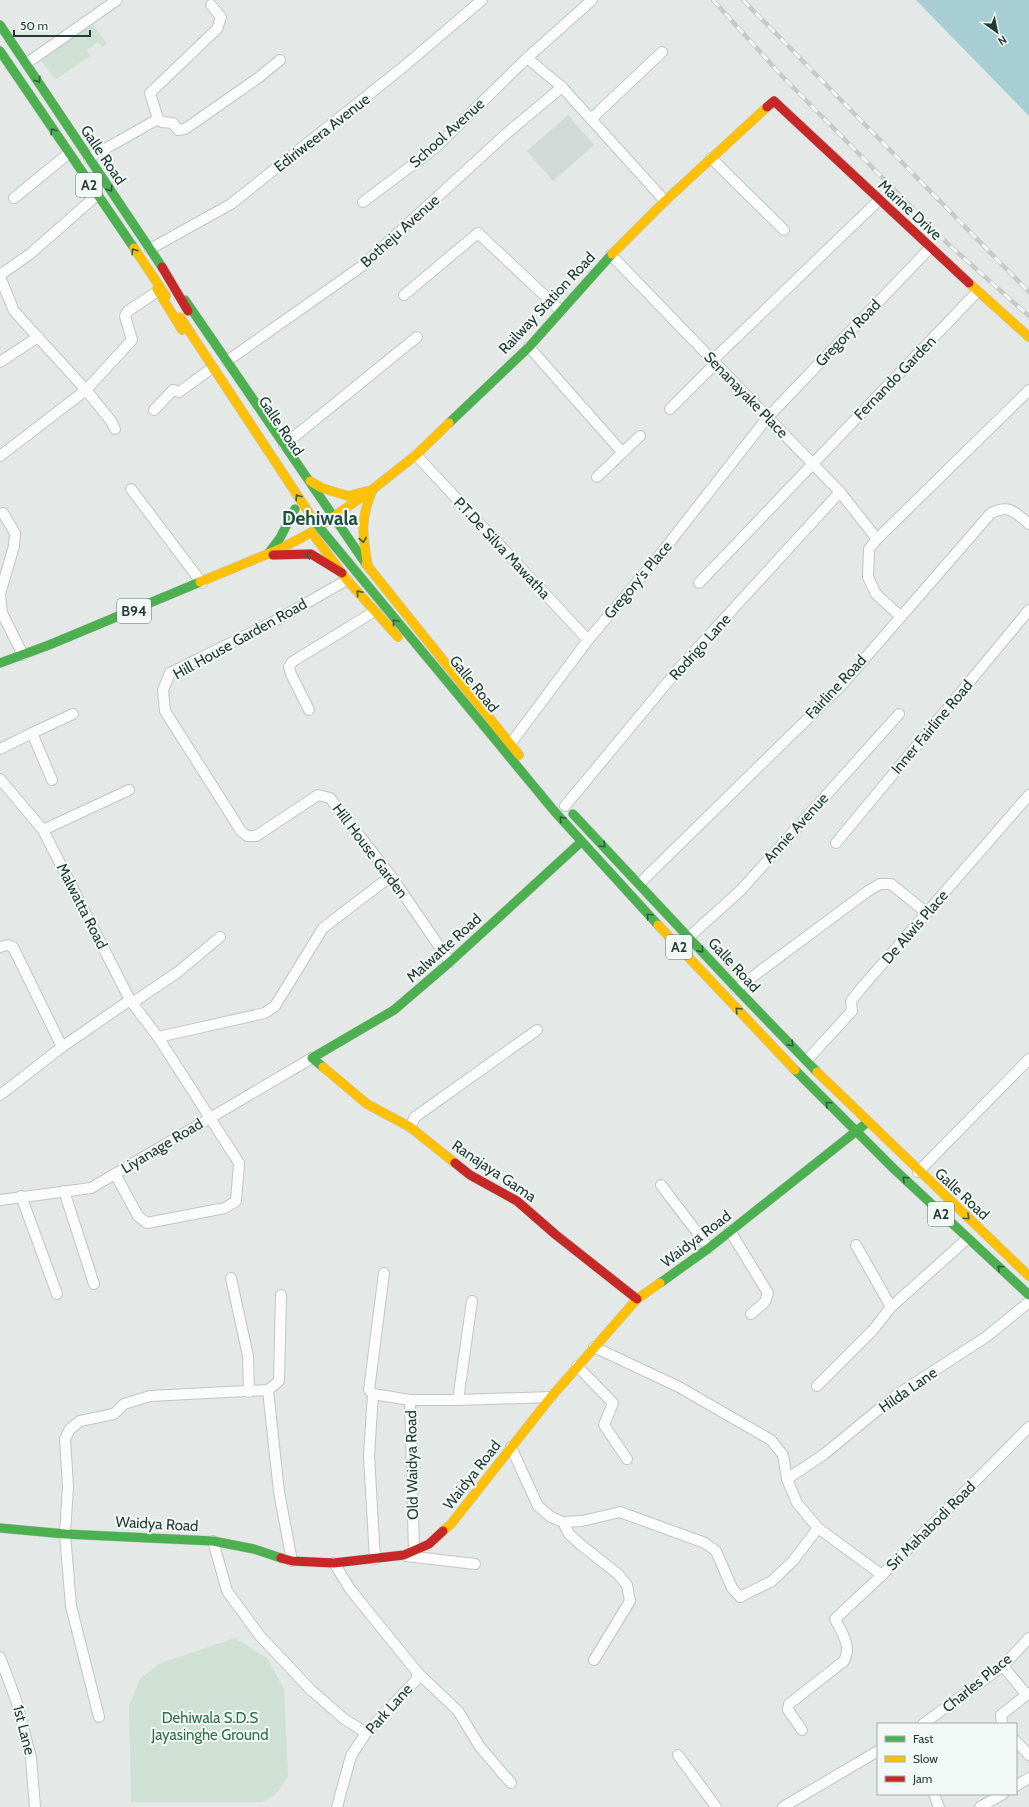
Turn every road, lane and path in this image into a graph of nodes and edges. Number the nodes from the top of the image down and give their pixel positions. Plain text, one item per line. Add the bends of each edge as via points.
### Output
1 (117, 0) edge
2 (482, 0) edge
3 (592, 0) edge
4 (211, 5) dead end
5 (0, 25) edge
6 (0, 51) edge
7 (662, 52) dead end
8 (527, 58) junction
9 (280, 60) dead end
10 (27, 63) junction
11 (562, 87) junction
12 (774, 101) joint
13 (158, 119) junction
14 (591, 119) junction
15 (68, 154) junction
16 (88, 158) junction
17 (712, 158) junction
18 (96, 196) junction
19 (14, 198) dead end
20 (879, 200) junction
21 (665, 201) junction
22 (363, 202) dead end
23 (784, 230) dead end
24 (930, 248) junction
25 (150, 249) junction
26 (611, 255) junction
27 (158, 261) junction
28 (147, 269) junction
29 (0, 276) edge
30 (158, 291) junction
31 (977, 292) junction
32 (404, 295) dead end
33 (561, 311) junction
34 (184, 314) junction
35 (417, 337) dead end
36 (1029, 337) edge
37 (38, 338) junction
38 (529, 347) junction
39 (227, 361) junction
40 (0, 362) edge
41 (714, 362) junction
42 (208, 371) junction
43 (86, 390) junction
44 (1029, 390) edge
45 (670, 409) dead end
46 (154, 410) dead end
47 (767, 418) junction
48 (115, 430) dead end
49 (640, 436) dead end
50 (284, 445) junction
51 (622, 452) junction
52 (416, 455) junction
53 (0, 456) edge
54 (294, 459) junction
55 (813, 464) junction
56 (272, 472) junction
57 (597, 477) dead end
58 (310, 481) junction
59 (131, 489) dead end
60 (373, 489) junction
61 (840, 492) junction
62 (295, 509) junction
63 (3, 513) dead end
64 (334, 516) junction
65 (1029, 524) edge
66 (312, 532) junction
67 (877, 539) junction
68 (266, 555) junction
69 (368, 566) junction
70 (344, 576) junction
71 (202, 583) junction
72 (699, 584) dead end
73 (0, 595) edge
74 (400, 605) junction
75 (1029, 610) edge
76 (375, 612) junction
77 (900, 616) junction
78 (382, 619) junction
79 (588, 640) junction
80 (23, 655) junction
81 (0, 664) edge
82 (309, 710) dead end
83 (74, 714) dead end
84 (899, 714) dead end
85 (486, 725) junction
86 (32, 733) junction
87 (511, 743) junction
88 (0, 749) edge
89 (519, 755) junction
90 (508, 757) junction
91 (540, 778) dead end
92 (0, 779) edge
93 (52, 780) dead end
94 (129, 790) dead end
95 (1029, 795) edge
96 (562, 803) joint
97 (43, 830) junction
98 (247, 836) joint
99 (581, 842) junction
100 (836, 843) dead end
101 (391, 876) junction
102 (640, 883) junction
103 (927, 913) junction
104 (220, 937) dead end
105 (689, 937) junction
106 (0, 947) edge
107 (450, 962) junction
108 (736, 989) junction
109 (131, 1002) junction
110 (538, 1030) dead end
111 (158, 1037) junction
112 (62, 1047) junction
113 (312, 1058) junction
114 (1029, 1059) edge
115 (807, 1060) junction
116 (0, 1095) edge
117 (211, 1117) junction
118 (868, 1122) junction
119 (410, 1127) junction
120 (856, 1132) junction
121 (918, 1172) junction
122 (115, 1174) junction
123 (661, 1185) dead end
124 (64, 1191) junction
125 (21, 1196) junction
126 (0, 1200) edge
127 (730, 1231) junction
128 (967, 1238) junction
129 (856, 1245) dead end
130 (709, 1248) junction
131 (384, 1273) dead end
132 (1029, 1276) edge
133 (231, 1278) dead end
134 (94, 1284) dead end
135 (57, 1294) dead end
136 (1029, 1294) edge
137 (281, 1295) dead end
138 (637, 1299) junction
139 (472, 1301) dead end
140 (1029, 1302) edge
141 (891, 1307) junction
142 (751, 1314) dead end
143 (594, 1348) junction
144 (578, 1366) junction
145 (817, 1386) dead end
146 (268, 1390) junction
147 (249, 1392) junction
148 (373, 1394) junction
149 (551, 1397) junction
150 (410, 1400) junction
151 (458, 1400) junction
152 (1029, 1427) edge
153 (511, 1447) junction
154 (627, 1459) dead end
155 (787, 1479) junction
156 (563, 1522) junction
157 (0, 1528) edge
158 (818, 1528) junction
159 (65, 1534) junction
160 (213, 1541) junction
161 (414, 1552) junction
162 (404, 1555) junction
163 (375, 1559) junction
164 (292, 1561) junction
165 (334, 1563) junction
166 (475, 1564) dead end
167 (882, 1575) junction
168 (1029, 1638) edge
169 (0, 1657) edge
170 (594, 1660) dead end
171 (1003, 1666) junction
172 (417, 1672) junction
173 (4, 1676) edge
174 (1028, 1694) edge
175 (99, 1717) dead end
176 (924, 1723) edge
177 (1002, 1723) edge
178 (802, 1730) dead end
179 (366, 1733) junction
180 (1017, 1742) edge
181 (877, 1752) edge
182 (678, 1755) dead end
183 (1029, 1755) edge
184 (1029, 1778) edge
185 (511, 1783) dead end
186 (1017, 1785) edge
187 (934, 1795) edge
188 (1001, 1795) edge
189 (35, 1807) edge
190 (337, 1807) edge
191 (716, 1807) edge
192 (783, 1807) edge
193 (939, 1807) edge
194 (980, 1807) edge

1 - 10 street
2 - 25 street, Ediriweera Avenue via 402,68 231,204
3 - 8 street, School Avenue
4 - 13 street via 221,17 217,29 150,93
5 - 10 main road, Galle Road / A2
15 -> 6 main road, Galle Road / A2
7 - 14 street
8 - 11 street
8 - 22 street, School Avenue via 436,148
9 - 13 street via 184,129 178,130 174,123
10 -> 16 main road, Galle Road / A2
11 - 14 street
11 - 39 street, Botheju Avenue via 506,134 362,266
12 - 17 main road, Railway Station Road
12 - 20 main road, Marine Drive
13 - 16 street
14 - 21 street
15 - 18 main road, Galle Road / A2
15 - 19 street
16 -> 25 main road, Galle Road / A2
17 - 21 main road, Railway Station Road
17 - 23 street
28 -> 18 main road, Galle Road / A2
18 - 29 street via 30,254
20 - 24 main road, Marine Drive
20 - 41 street
21 - 26 main road, Railway Station Road
24 - 31 main road, Marine Drive
24 - 47 street, Gregory Road
25 - 27 main road, Galle Road / A2
26 - 33 main road, Railway Station Road
26 - 41 street, Senanayake Place
27 - 34 main road, Galle Road / A2
27 - 39 main road
28 - 30 main road
28 - 34 main road, Galle Road / A2
29 - 37 street via 14,311
30 - 42 main road
30 - 43 street via 124,316 132,340
31 - 36 main road, Marine Drive
31 - 55 street, Fernando Garden
32 - 33 street via 478,233
33 - 38 main road, Railway Station Road
34 - 85 main road, Galle Road / A2, bridge via 321,531
35 - 50 street
37 - 40 street
37 - 43 street
38 - 51 street
38 - 52 main road, Railway Station Road
39 - 50 main road
41 - 45 street
41 - 47 street, Senanayake Place
42 - 46 street via 179,392 173,390
42 - 56 main road
43 - 48 street via 111,421
43 - 53 street
44 - 67 street
47 - 55 street, Senanayake Place
47 - 79 street, Gregory's Place via 659,556
49 - 51 street
50 - 54 main road
51 - 57 street
52 - 60 main road, Railway Station Road
52 - 79 street, P.T.De Silva Mawatha
54 - 56 main road via 286,470 277,474
54 - 58 main road
55 - 61 street, Senanayake Place
55 - 72 street, Fernando Garden
56 - 62 main road
58 - 60 main road via 322,488 348,496
58 - 64 main road
59 - 71 street
60 - 64 main road, Railway Station Road
60 -> 69 main road via 364,507 361,529
61 - 67 street, Senanayake Place
61 - 96 street, Rodrigo Lane via 681,666
62 - 66 main road
62 - 68 main road via 280,538
63 - 73 street via 15,533
64 - 66 main road, Railway Station Road
64 - 69 main road
65 - 77 street, Fairline Road via 1010,509 1000,509 991,513
66 - 68 main road, B94
66 - 70 main road
67 - 77 street via 869,549 868,577 876,594
70 -> 68 main road via 311,554
68 - 71 main road, B94
69 - 74 main road
76 -> 70 main road
70 - 98 street, Hill House Garden Road via 273,622 170,674 162,690 165,711 241,831
71 - 80 main road, B94
73 - 80 street via 2,613
74 - 78 main road via 394,604 382,611
74 - 87 main road
75 - 100 street, Inner Fairline Road
76 - 78 main road
76 - 82 street via 292,662 289,667 291,674
77 - 102 street, Fairline Road via 840,687
78 - 90 main road
79 - 87 street, Gregory's Place
80 - 81 main road, B94
83 - 86 street
84 - 105 street, Annie Avenue via 741,890
85 - 89 main road, Galle Road / A2
85 - 90 main road, Galle Road / A2
86 - 88 street
86 - 93 street
87 - 89 main road
89 - 91 main road, Galle Road / A2
99 -> 90 main road, Galle Road / A2
92 - 97 street, Malwatta Road
94 - 97 street
95 - 103 street, De Alwis Place
96 -> 102 main road, Galle Road / A2
97 - 109 street, Malwatta Road
98 - 101 street, Hill House Garden via 256,836 318,795 325,796 330,798
99 - 107 main road, Malwatte Road
120 -> 99 main road, Galle Road / A2 via 784,1059
101 - 107 street, Hill House Garden
101 - 111 street via 323,928 275,1006 265,1013
102 - 105 main road, Galle Road / A2
103 - 108 street via 891,884 880,884
103 - 115 street, De Alwis Place via 851,1001 852,1011
104 - 109 street via 178,972
105 -> 108 main road, Galle Road / A2
106 - 112 street via 13,947
107 - 113 main road, Malwatte Road via 394,1010
108 -> 115 main road, Galle Road / A2
109 - 111 street, Malwatta Road
109 - 112 street
110 - 119 street via 414,1117
111 - 117 street, Malwatta Road
112 - 116 street
113 - 117 street, Liyanage Road
113 - 119 main road, Ranajaya Gama via 366,1104
114 - 121 street
115 - 118 main road, Galle Road / A2
117 - 122 street, Liyanage Road
117 - 122 street, Malwatta Road via 239,1163 236,1201 224,1208 147,1223 138,1216
118 - 120 main road, Waidya Road
118 - 121 main road, Galle Road / A2
119 - 138 main road, Ranajaya Gama via 470,1175 517,1201
120 - 127 main road, Waidya Road
128 -> 120 main road, Galle Road / A2
121 -> 132 main road, Galle Road / A2
122 - 124 street, Liyanage Road via 91,1188
123 - 130 street
124 - 125 street, Liyanage Road
124 - 134 street
125 - 126 street, Liyanage Road
125 - 135 street
127 - 130 main road, Waidya Road
127 - 142 street via 768,1293 764,1302
136 -> 128 main road, Galle Road / A2
128 - 141 street
129 - 141 street
130 - 138 main road, Waidya Road
131 - 148 street via 369,1390
133 - 147 street via 248,1356
137 - 146 street via 279,1381
138 - 143 main road, Waidya Road
139 - 151 street
140 - 155 street, Hilda Lane via 986,1337 895,1396 823,1455
141 - 145 street via 873,1330
143 - 144 main road, Waidya Road
143 - 155 street, Sri Mahabodi Road via 679,1387 771,1440 783,1455
144 - 149 main road, Waidya Road
144 - 154 street via 613,1403 604,1425
146 - 147 street
146 - 164 street via 279,1492
147 - 159 street via 150,1396 124,1404 114,1414 80,1421 70,1428 66,1439 68,1486
148 - 150 street
148 - 163 street via 369,1456
149 - 151 street, Old Waidya Road
149 - 153 main road, Waidya Road
150 - 151 street, Old Waidya Road
150 - 161 street, Old Waidya Road
152 - 167 street, Sri Mahabodi Road
153 - 156 street via 538,1506 551,1517
153 - 161 main road, Waidya Road via 451,1524 429,1544
155 - 158 street, Sri Mahabodi Road via 797,1503
156 - 158 street via 582,1521 620,1512 705,1542 716,1551 732,1588 740,1597 772,1582 793,1561
156 - 170 street via 573,1538 618,1574 627,1585 630,1601
157 - 159 main road, Waidya Road
158 - 167 street, Sri Mahabodi Road
159 - 160 main road, Waidya Road
159 - 175 street via 71,1606
160 - 164 main road, Waidya Road via 254,1548
160 - 179 street via 227,1591 260,1636 312,1691 342,1718
161 - 162 main road, Waidya Road
162 - 163 main road, Waidya Road
162 - 166 street
163 - 165 main road, Waidya Road
164 - 165 main road, Waidya Road
165 - 172 street, Park Lane via 350,1589
167 - 178 street via 835,1619 848,1647 844,1661 789,1704 788,1710
168 - 171 street, Charles Place
169 - 173 street, 1st Lane
171 - 174 street
171 - 176 street, Charles Place
172 - 179 street, Park Lane via 416,1678
172 - 185 street via 458,1711 480,1747
173 - 189 street, 1st Lane via 16,1700 32,1758
174 - 177 street via 1001,1715
179 - 190 street, Park Lane via 351,1756
180 - 183 street
181 - 192 street
182 - 191 street
184 - 186 street
187 - 193 street
188 - 194 street

